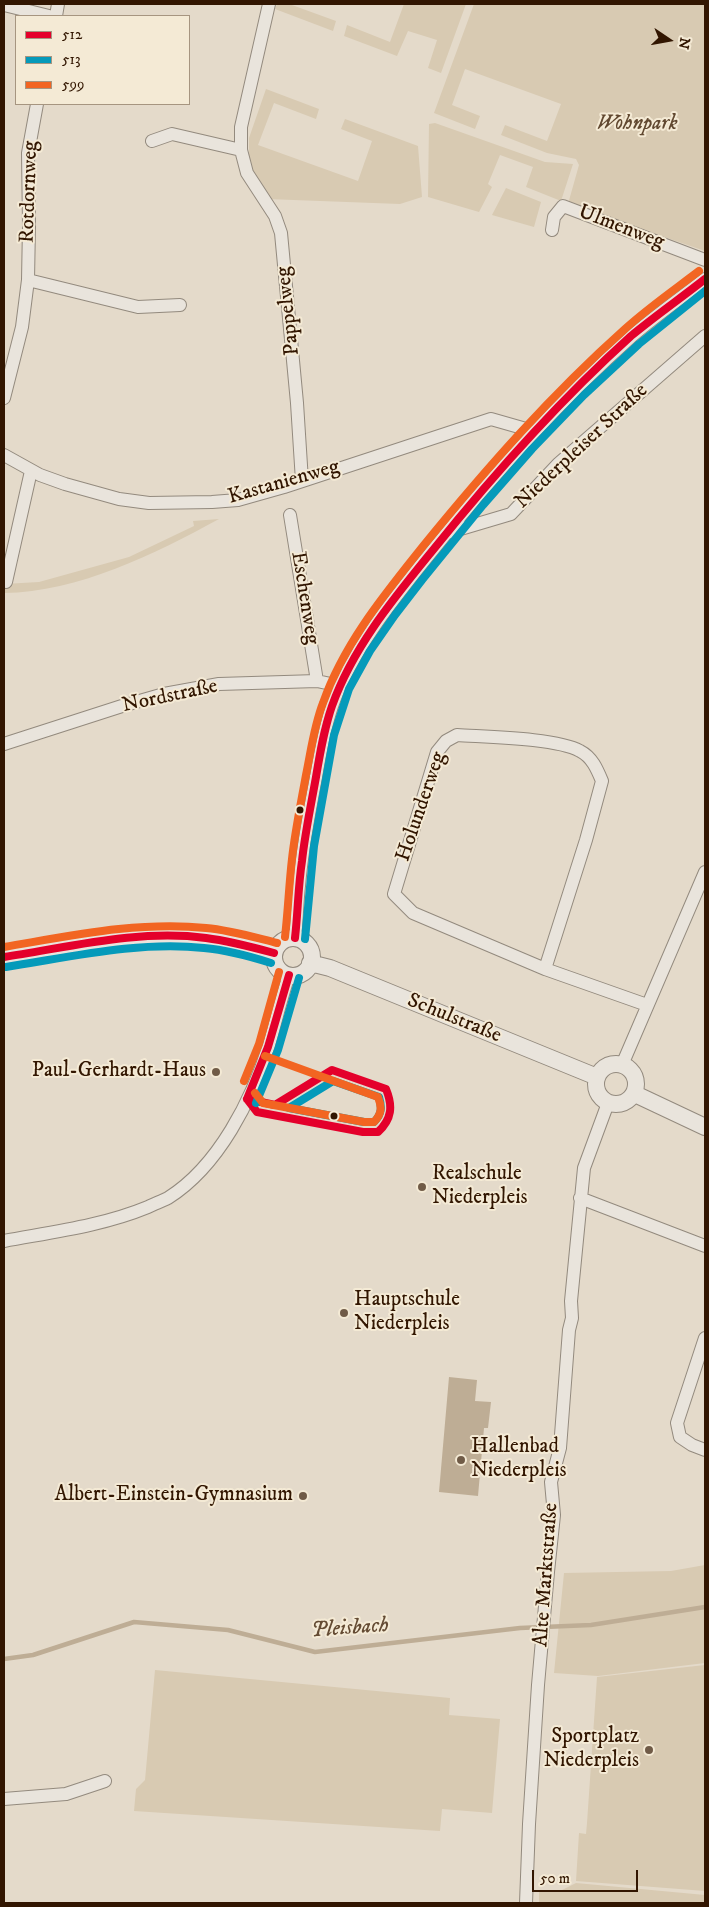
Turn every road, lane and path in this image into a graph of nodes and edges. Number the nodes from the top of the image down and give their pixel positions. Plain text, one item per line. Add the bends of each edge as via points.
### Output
1 (269, 4) edge
2 (4, 5) edge
3 (46, 15) edge
4 (37, 105) edge
5 (152, 141) dead end
6 (241, 150) junction
7 (552, 230) dead end
8 (705, 260) edge
9 (705, 279) edge
10 (28, 280) junction
11 (180, 305) dead end
12 (705, 336) edge
13 (4, 398) edge
14 (531, 434) junction
15 (4, 455) edge
16 (31, 471) junction
17 (302, 480) junction
18 (290, 515) dead end
19 (446, 533) junction
20 (6, 582) dead end
21 (317, 681) junction
22 (340, 686) junction
23 (4, 744) edge
24 (705, 872) edge
25 (295, 938) junction
26 (274, 953) junction
27 (4, 956) edge
28 (310, 963) junction
29 (545, 969) junction
30 (289, 975) junction
31 (647, 1005) junction
32 (622, 1065) junction
33 (597, 1077) junction
34 (634, 1094) junction
35 (608, 1103) junction
36 (705, 1127) edge
37 (580, 1198) junction
38 (4, 1241) edge
39 (705, 1246) edge
40 (705, 1338) edge
41 (705, 1450) edge
42 (104, 1780) dead end
43 (4, 1799) edge
44 (526, 1903) edge

1 - 6 street, Pappelweg via 241,127
2 - 3 street
4 - 10 street, Rotdornweg via 28,153
5 - 6 street via 172,134
6 - 17 street, Pappelweg via 248,173 275,216 281,233
7 - 8 street, Ulmenweg via 554,217 563,206
9 - 14 street, Niederpleiser Straße via 634,335
10 - 11 street via 138,307
10 - 13 street, Rotdornweg via 22,327
12 - 19 street, Niederpleiser Straße via 558,464 511,514
14 - 17 street, Kastanienweg via 526,429 491,419
14 - 19 street, Niederpleiser Straße
15 - 16 street, Kastanienweg
16 - 17 street, Kastanienweg via 90,492 149,503 238,500
16 - 20 street
18 - 21 street, Eschenweg
19 - 22 street, Niederpleiser Straße via 379,619
21 - 22 street, Nordstraße
21 - 23 street, Nordstraße via 219,684 164,694
22 - 25 street, Niederpleiser Straße via 324,734 306,830
24 - 31 street
25 - 26 street via 280,943
25 - 28 street via 307,944
26 - 27 street via 221,939 154,935
26 - 30 street via 279,970
28 - 30 street via 304,972
28 - 33 street, Schulstraße via 330,968
29 - 29 street, Holunderweg via 413,913 394,894 437,752 446,741 457,735 556,743 580,750 594,763 602,781
29 - 31 street, Holunderweg
30 - 38 street via 268,1047 238,1118 194,1177 168,1198 130,1214
31 - 32 street
32 - 33 street via 605,1068
32 - 34 street via 635,1076
33 - 35 street via 599,1095
34 - 35 street via 620,1105
34 - 36 street
35 - 37 street, Alte Marktstraße via 584,1168
37 - 39 street
37 - 44 street, Alte Marktstraße via 560,1448 551,1482 554,1515 529,1824
40 - 41 street via 677,1423 680,1437
42 - 43 street via 66,1794

